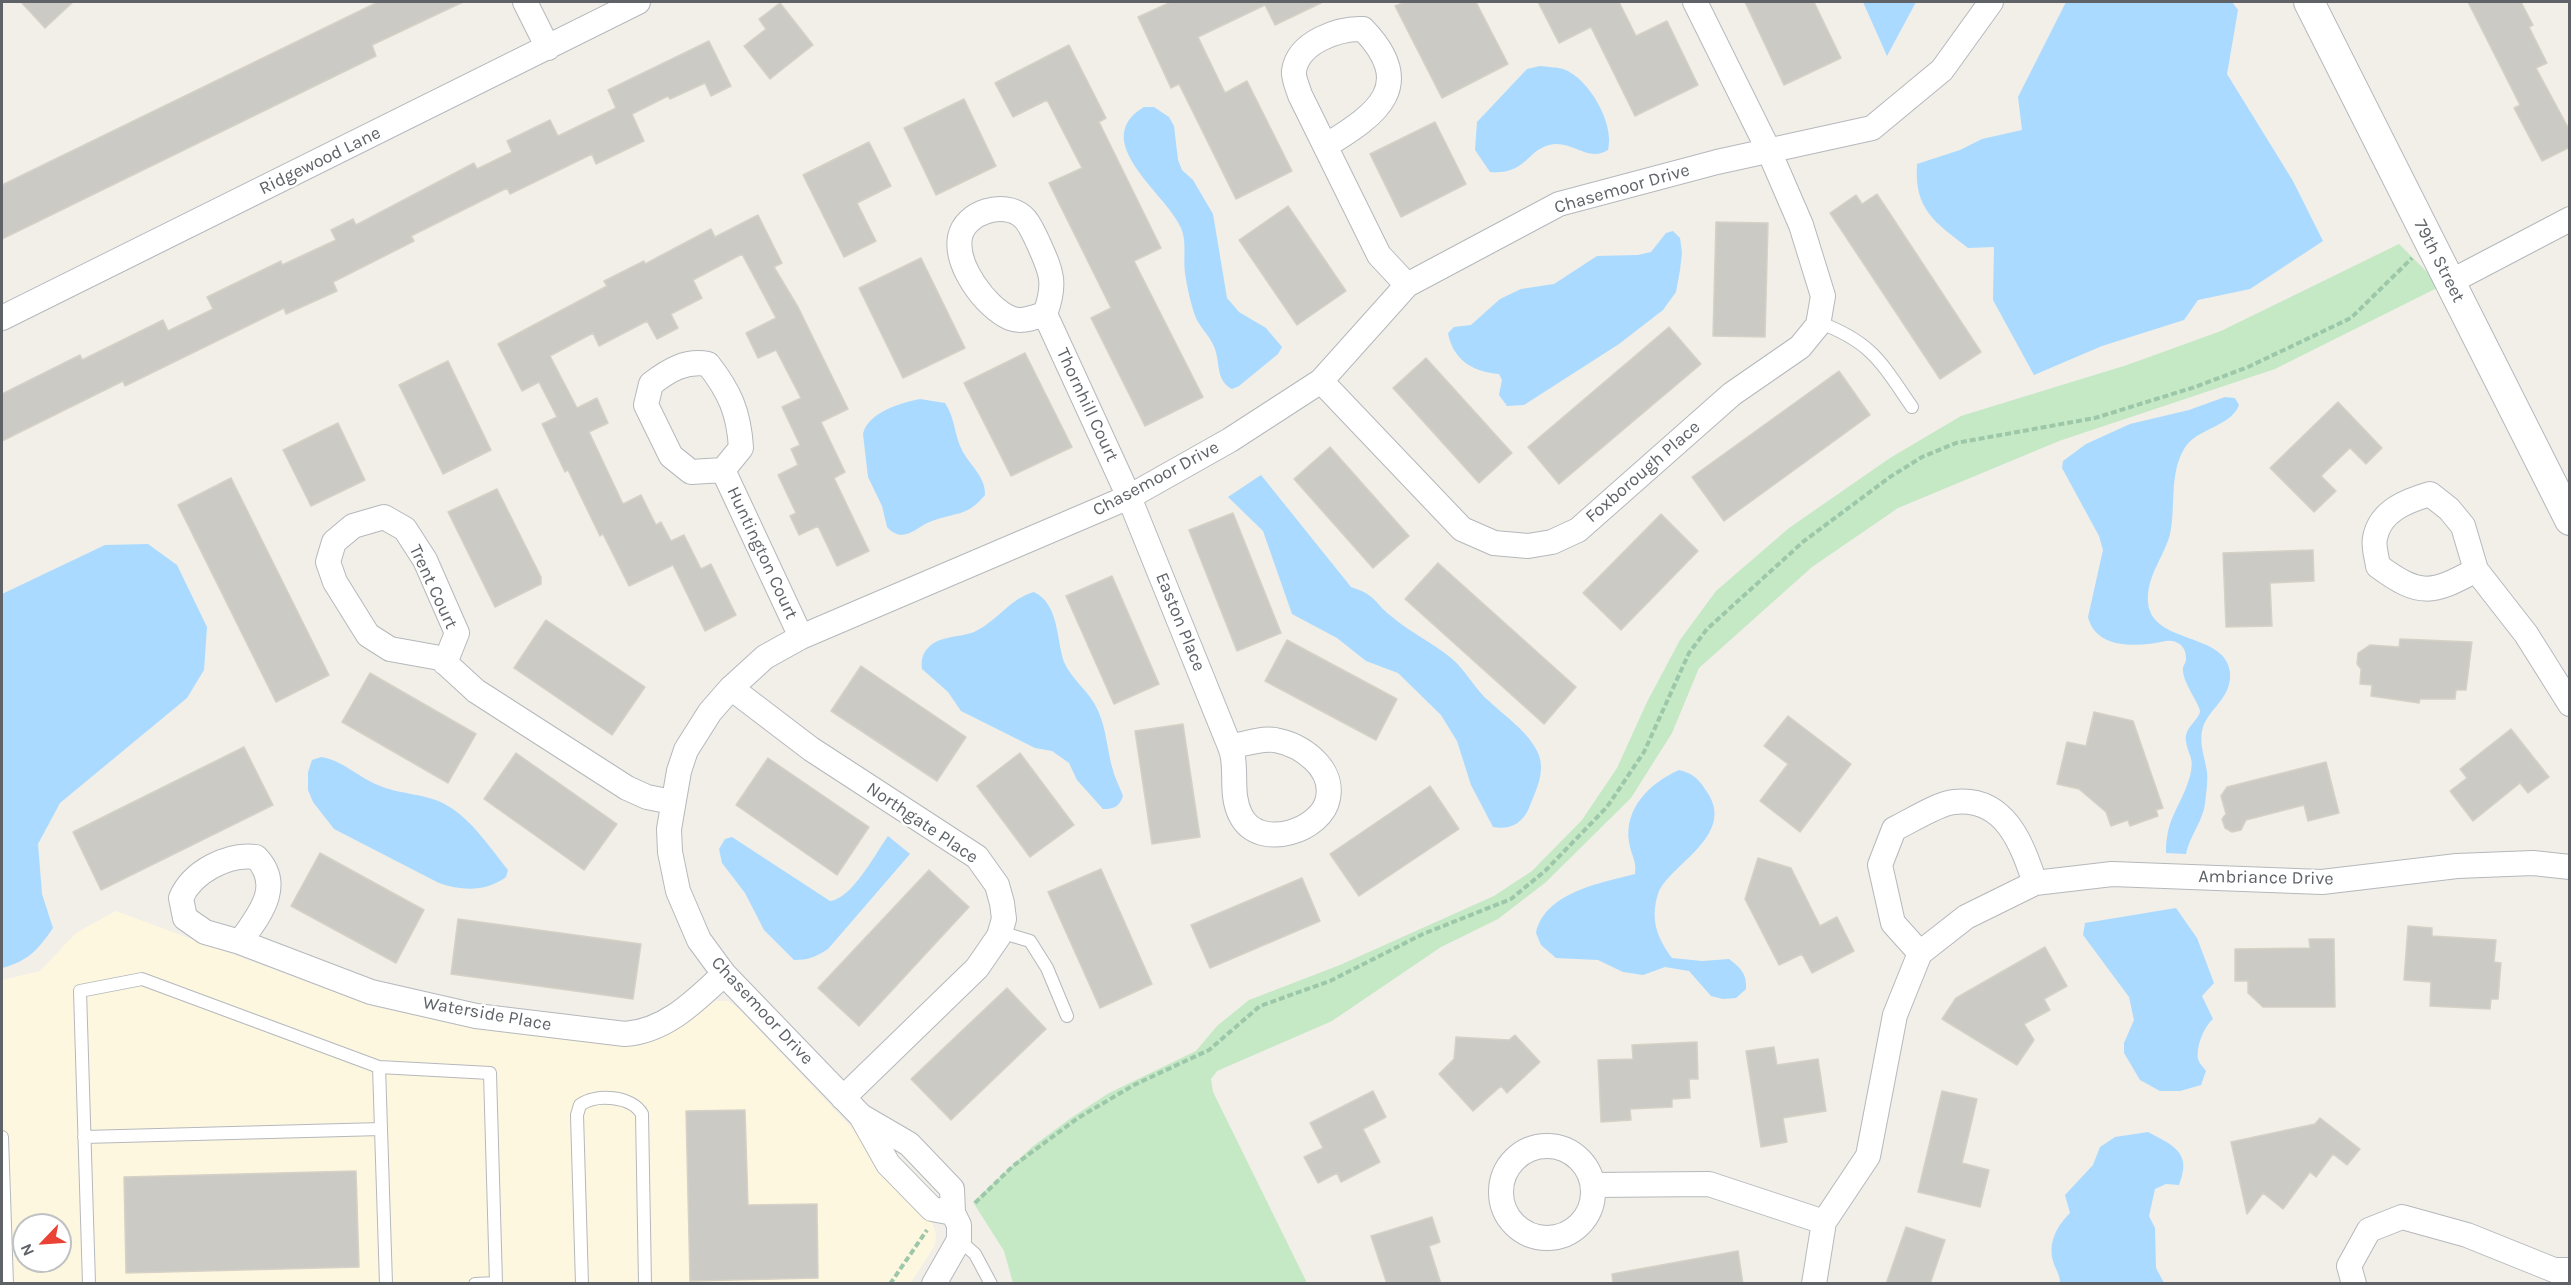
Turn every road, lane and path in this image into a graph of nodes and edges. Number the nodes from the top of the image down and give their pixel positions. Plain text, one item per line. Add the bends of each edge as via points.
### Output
1 (525, 2) edge
2 (638, 2) edge
3 (1695, 2) edge
4 (1991, 2) edge
5 (2309, 2) edge
6 (548, 48) junction
7 (1328, 145) junction
8 (1769, 151) junction
9 (2570, 219) edge
10 (2433, 248) junction
11 (2450, 282) junction
12 (1407, 285) junction
13 (1045, 314) junction
14 (2, 318) edge
15 (1818, 322) junction
16 (1321, 381) junction
17 (1912, 407) dead end
18 (723, 470) junction
19 (1129, 497) junction
20 (2570, 520) edge
21 (2476, 570) junction
22 (801, 637) junction
23 (445, 663) junction
24 (731, 688) junction
25 (2570, 704) edge
26 (1230, 747) junction
27 (672, 802) junction
28 (2570, 867) edge
29 (2035, 883) junction
30 (1000, 932) junction
31 (240, 942) dead end
32 (1920, 953) junction
33 (724, 974) junction
34 (1066, 1016) dead end
35 (380, 1067) junction
36 (843, 1098) junction
37 (2, 1128) edge
38 (381, 1129) junction
39 (2, 1137) edge
40 (84, 1137) junction
41 (1593, 1185) dead end
42 (953, 1213) junction
43 (1824, 1222) junction
44 (959, 1240) junction
45 (2556, 1275) edge
46 (8, 1284) edge
47 (89, 1284) edge
48 (386, 1284) edge
49 (475, 1284) edge
50 (582, 1284) edge
51 (645, 1284) edge
52 (890, 1284) edge
53 (934, 1284) edge
54 (992, 1284) edge
55 (1814, 1284) edge
56 (2354, 1284) edge

1 - 6 street
2 - 6 street, Ridgewood Lane
3 - 8 street, Foxborough Place
4 - 8 street, Chasemoor Drive via 1942,70 1872,128
5 - 10 street, 79th Street
6 - 14 street, Ridgewood Lane
7 - 7 street via 1300,95 1294,73 1299,58 1316,42 1345,28 1363,29 1378,45 1388,70 1385,100 1365,122
7 - 12 street via 1379,255
8 - 12 street, Chasemoor Drive via 1559,204
8 - 15 street, Foxborough Place via 1801,225 1823,296
9 - 11 street
10 - 11 street, 79th Street
10 - 42 path via 2406,261 2351,318 2248,367 2095,418 1956,443 1922,457 1890,477 1804,541 1707,629 1689,653 1644,752 1606,807 1545,871 1511,899 1423,934 1330,981 1260,1006 1209,1050 1134,1085 1078,1118 1013,1166 980,1200
11 - 20 street, 79th Street
12 - 16 street, Chasemoor Drive
13 - 13 street via 1054,290 1036,238 1023,217 1004,209 971,218 960,234 959,250 972,280 990,303 1010,318 1022,321
13 - 19 street, Thornhill Court
15 - 16 street, Foxborough Place via 1800,347 1732,394 1578,530 1552,542 1528,546 1494,543 1461,529
15 - 17 lane via 1843,331 1877,355
16 - 19 street, Chasemoor Drive via 1230,440
18 - 18 street, Huntington Court via 691,472 671,456 646,405 651,384 693,361 708,364 728,389 740,425 741,448
18 - 22 street, Huntington Court
19 - 22 street, Chasemoor Drive
19 - 26 street, Easton Place
21 - 21 street via 2463,526 2430,494 2406,501 2386,515 2374,539 2378,566 2401,583 2428,590
21 - 25 street via 2526,634
22 - 24 street, Chasemoor Drive via 765,657
23 - 23 street, Trent Court via 440,658 390,649 368,635 335,582 328,562 334,542 353,526 384,517 405,530 424,560 457,633
23 - 27 street, Trent Court via 476,691 627,788
24 - 27 street, Chasemoor Drive via 686,750
24 - 30 street, Northgate Place via 811,749 977,857 1002,903 1004,919
26 - 26 street, Easton Place via 1233,793 1242,818 1258,834 1280,837 1320,814 1329,799 1326,773 1310,755 1275,740
27 - 33 street, Chasemoor Drive via 670,852 678,891 699,940
28 - 29 street, Ambriance Drive via 2534,863 2457,866 2322,882 2112,874
29 - 32 street, Ambriance Drive via 1966,917
29 - 32 street via 2022,844 2010,824 1972,803 1952,801 1894,829 1880,865 1893,922
30 - 34 lane via 1030,941 1047,968
30 - 36 street, Northgate Place via 978,968
31 - 33 street, Waterside Place via 371,992 476,1016 625,1034 662,1024
32 - 43 street, Ambriance Drive via 1895,1015 1868,1156
33 - 36 street, Chasemoor Drive
35 - 38 lane
35 - 40 lane via 142,980 80,991
35 - 49 lane via 490,1073 496,1283
36 - 42 street, Chasemoor Drive via 861,1116 917,1151 952,1189
37 - 39 lane
38 - 40 lane
38 - 48 lane
39 - 46 lane
40 - 47 lane
41 - 43 street via 1709,1184
42 - 44 street, Chasemoor Drive via 959,1226
42 - 52 path via 929,1226
43 - 55 street, Ambriance Drive
44 - 53 street
44 - 54 lane via 975,1254
45 - 56 street via 2467,1235 2402,1217 2369,1230 2349,1266
50 - 51 lane via 577,1115 580,1105 593,1099 628,1100 637,1104 642,1114

